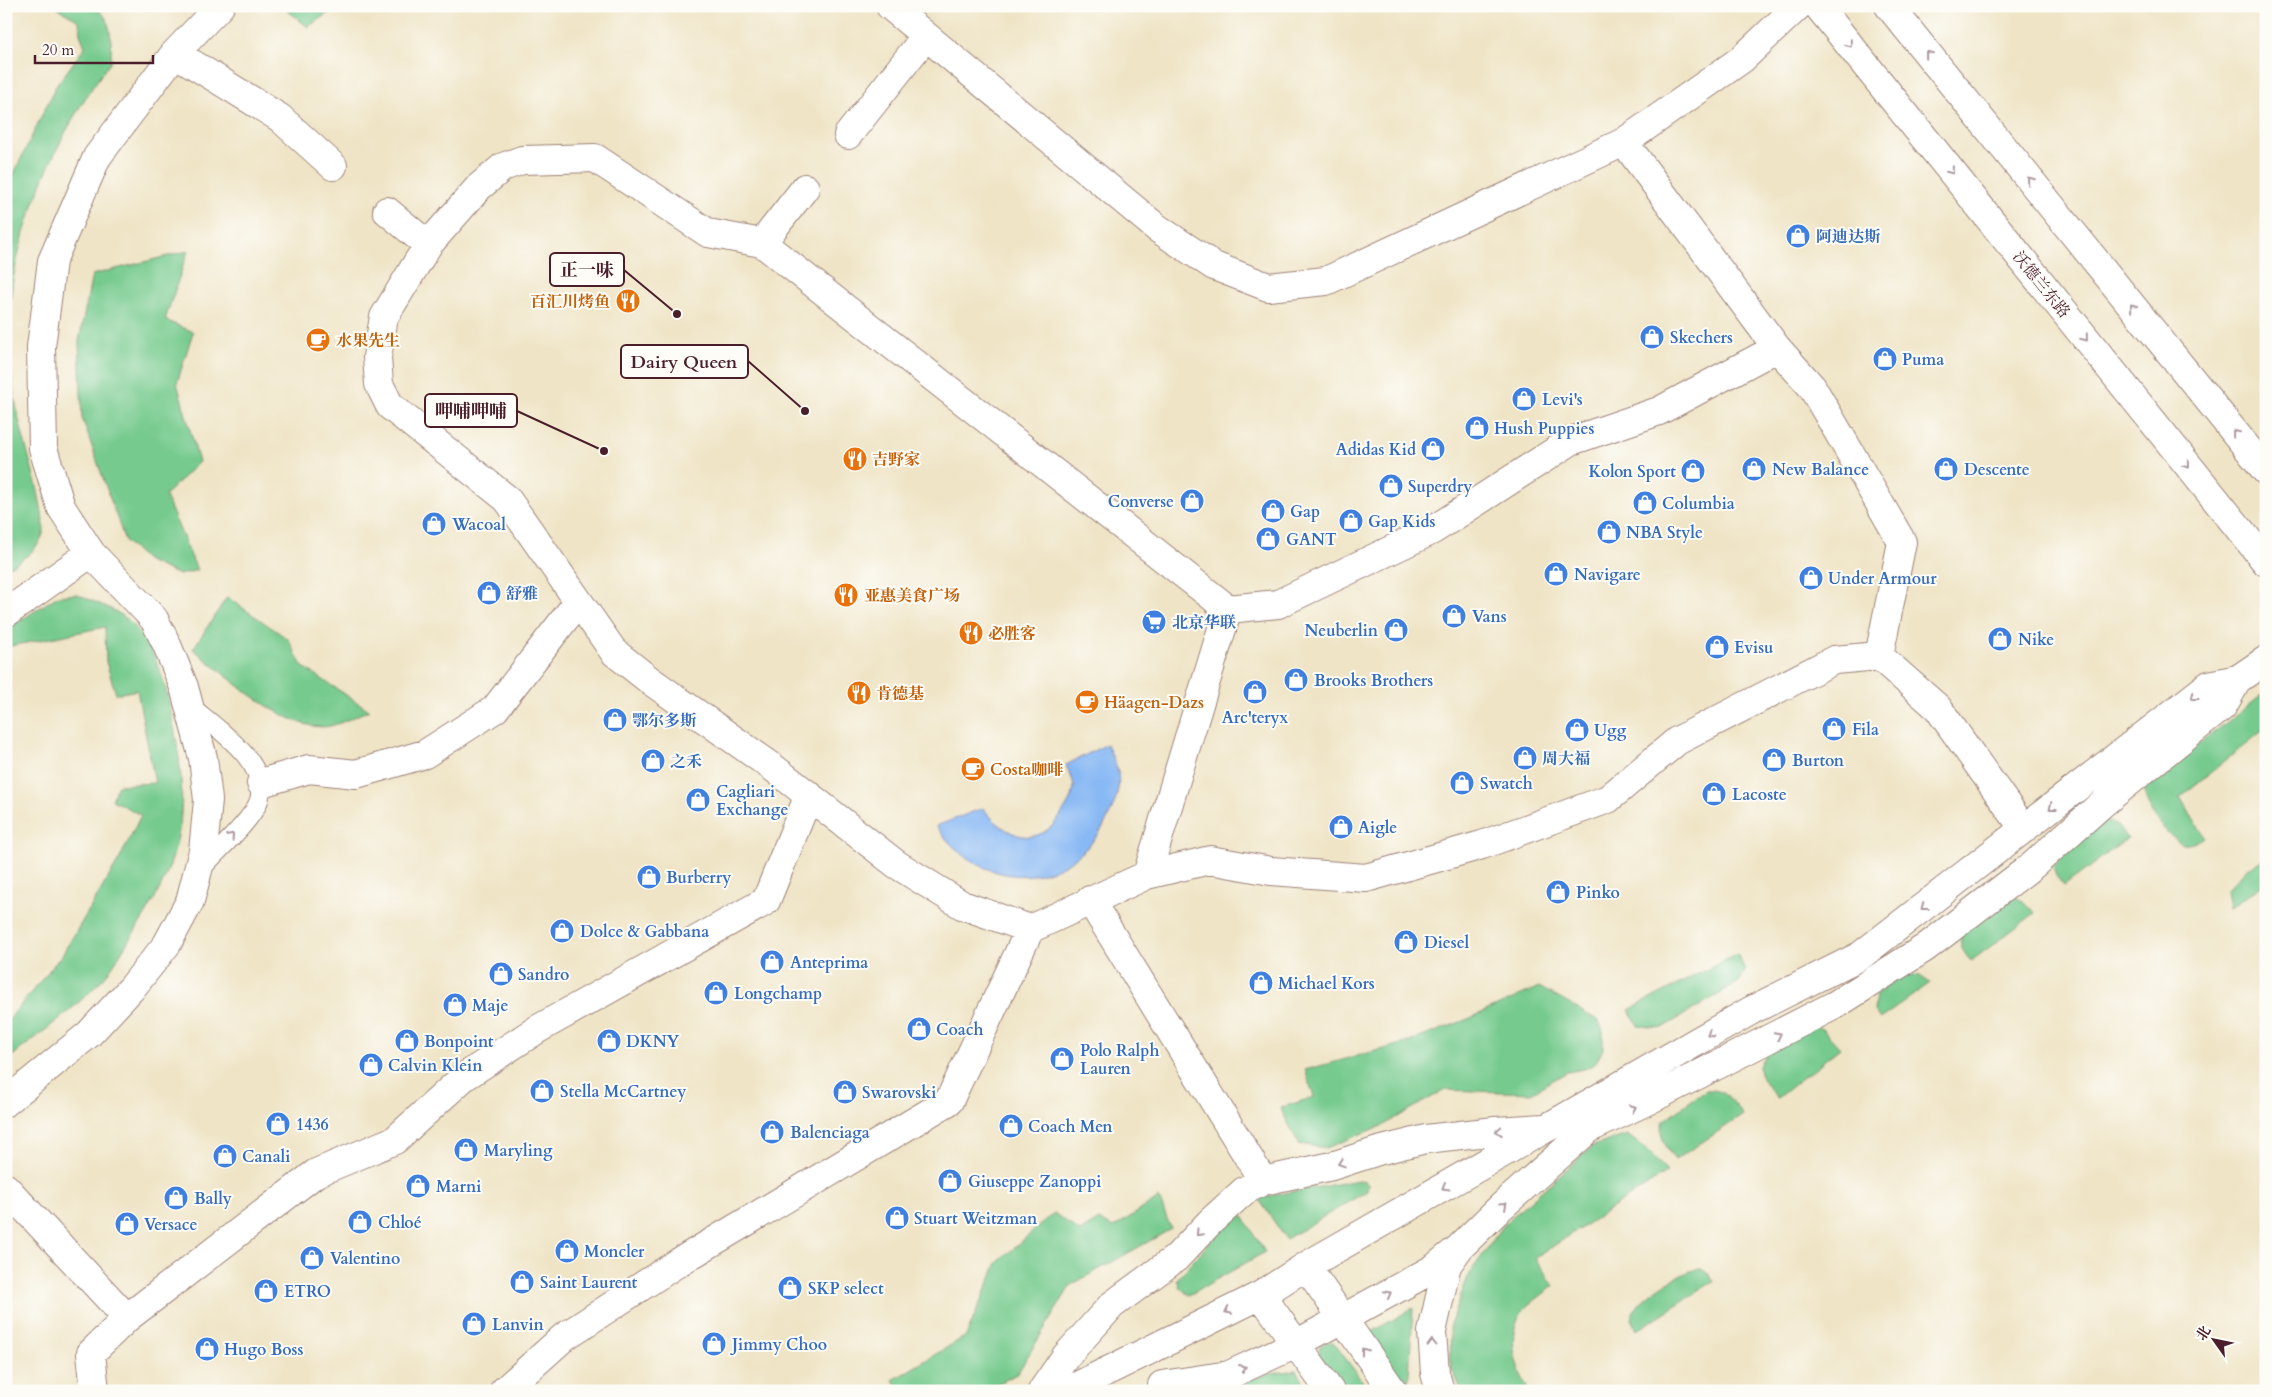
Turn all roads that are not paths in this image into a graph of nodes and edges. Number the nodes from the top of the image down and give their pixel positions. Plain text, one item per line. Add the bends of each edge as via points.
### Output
1 (220, 6) edge
2 (890, 6) edge
3 (1798, 6) edge
4 (1818, 6) edge
5 (1889, 6) edge
6 (926, 36) junction
7 (175, 53) junction
8 (848, 135) dead end
9 (1624, 142) junction
10 (333, 166) dead end
11 (805, 188) dead end
12 (387, 211) dead end
13 (762, 243) junction
14 (428, 245) junction
15 (1776, 348) junction
16 (2266, 471) edge
17 (91, 553) junction
18 (2266, 562) edge
19 (578, 602) junction
20 (1228, 609) junction
21 (6, 613) edge
22 (1878, 656) junction
23 (2266, 660) edge
24 (2238, 679) junction
25 (188, 704) junction
26 (2085, 781) junction
27 (261, 783) junction
28 (809, 795) junction
29 (2103, 803) junction
30 (2024, 829) junction
31 (198, 872) junction
32 (1147, 875) junction
33 (1090, 900) junction
34 (1030, 929) junction
35 (6, 1102) edge
36 (1548, 1128) junction
37 (1263, 1181) junction
38 (6, 1188) edge
39 (1460, 1247) junction
40 (1306, 1266) junction
41 (1261, 1295) junction
42 (126, 1318) junction
43 (1341, 1319) junction
44 (1296, 1344) junction
45 (1072, 1388) edge
46 (1155, 1388) edge
47 (95, 1391) edge
48 (504, 1391) edge
49 (1042, 1391) edge
50 (1220, 1391) edge
51 (1330, 1391) edge
52 (1393, 1391) edge
53 (1440, 1391) edge

1 - 7 street
2 - 6 street
3 - 9 street via 1742,59
4 -> 18 street, 沃德兰东路
16 -> 5 street
6 - 8 street
6 - 9 street via 1157,228 1214,266 1268,287 1326,280
7 - 10 street via 280,118
7 - 17 street via 97,157 52,261 41,347 43,448 61,507
9 - 15 street
11 - 13 street
12 - 14 street
13 - 14 street via 708,233 594,158 522,160 503,167 479,187
13 - 20 street
14 - 19 street via 384,316 377,357 379,384 390,406 507,499
15 - 20 street via 1659,411 1571,441 1433,530 1295,596 1278,604
15 - 22 street via 1812,387 1902,542
17 - 21 street
17 - 25 street via 154,619 167,644
19 - 27 street via 495,709 425,754 356,774 309,769
19 - 28 street via 614,652
20 - 32 street
22 - 30 street via 1938,708
22 - 32 street via 1834,660 1676,741 1608,799 1482,845 1366,878 1271,871 1210,860
23 - 24 street
24 -> 26 street via 2209,685
24 - 29 street via 2223,706
25 - 27 lane via 245,755
25 - 31 street via 203,758 208,800
26 - 29 street
26 -> 30 street
31 -> 27 lane via 257,806
28 - 34 street via 896,864 962,905
28 - 42 street via 766,901 522,1040 464,1077 395,1140 316,1173
39 -> 29 street via 1590,1128 1843,1000 1926,948 2032,866
30 -> 36 street via 1860,956 1752,1010
31 - 35 street via 190,901 167,944 131,989 89,1034
32 - 33 street
33 - 34 street
33 - 37 street
34 - 48 street via 948,1101 679,1262 572,1332
36 -> 37 street via 1426,1139 1332,1166
36 -> 40 street
37 -> 49 street via 1244,1192 1210,1222 1176,1258 1112,1305 1066,1356
38 - 42 street
43 -> 39 street via 1433,1268
53 -> 39 street via 1435,1373 1432,1332 1448,1265
40 - 41 street
40 - 43 street
41 - 44 street
41 -> 45 street
42 - 47 street via 91,1353
43 - 44 street
52 -> 43 street
46 -> 44 street via 1228,1375
44 - 51 street
46 - 50 street

